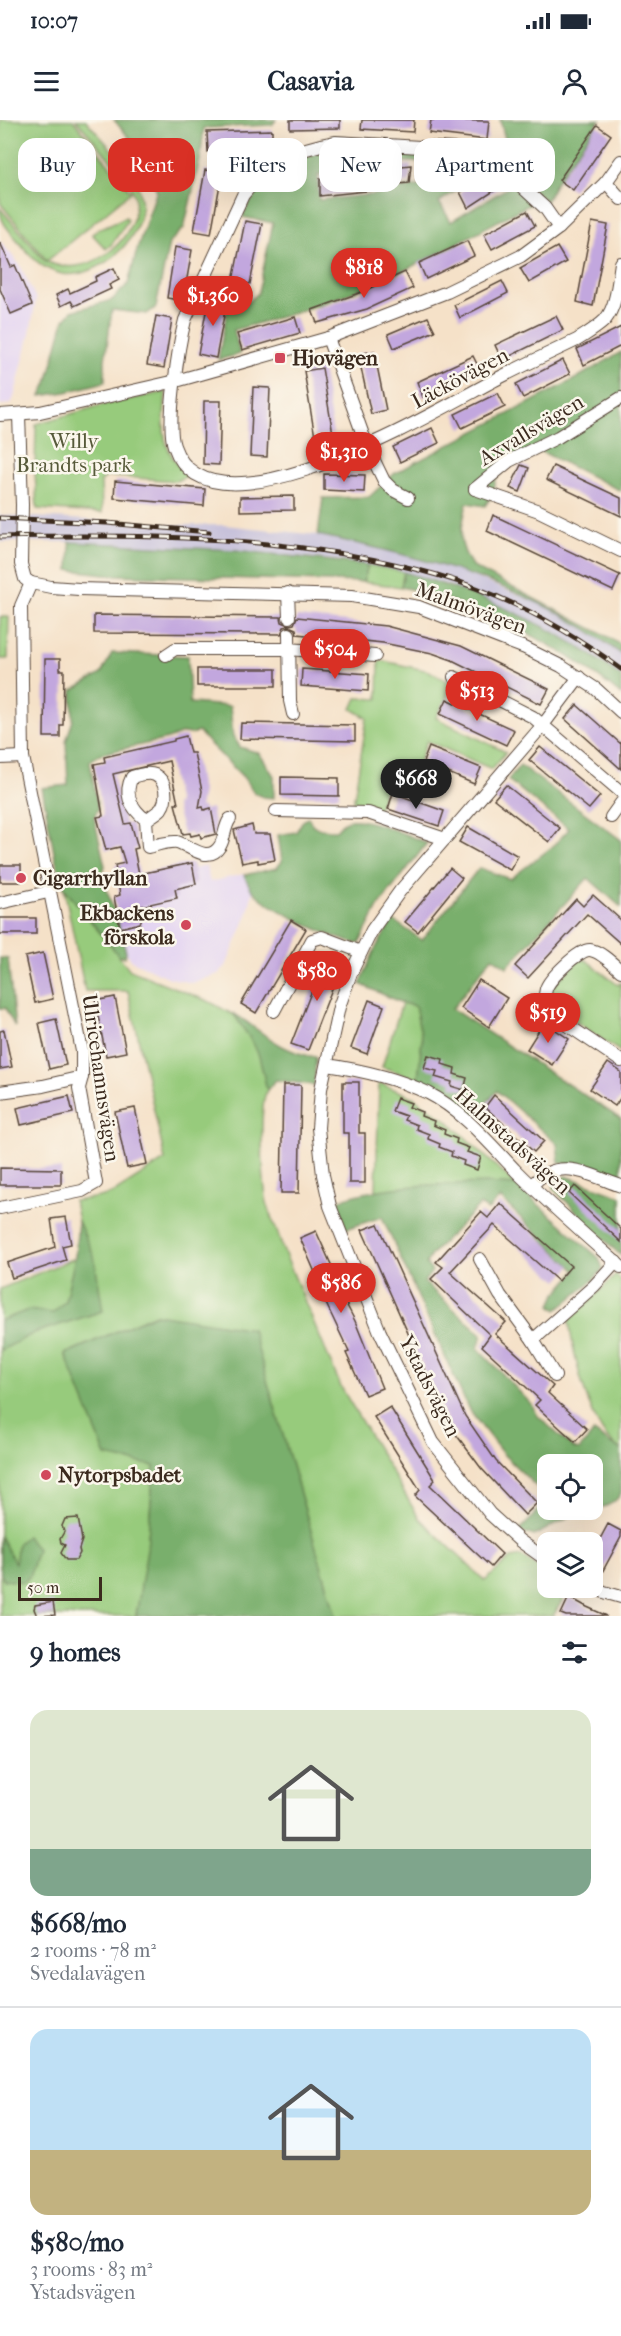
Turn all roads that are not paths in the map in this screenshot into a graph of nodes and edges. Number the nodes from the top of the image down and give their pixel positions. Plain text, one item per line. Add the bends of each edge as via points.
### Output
1 (621, 160) edge
2 (606, 182) junction
3 (621, 199) edge
4 (559, 228) junction
5 (621, 263) edge
6 (328, 338) junction
7 (176, 381) junction
8 (621, 398) edge
9 (0, 415) edge
10 (19, 415) junction
11 (367, 446) junction
12 (408, 498) dead end
13 (621, 551) edge
14 (31, 583) junction
15 (288, 592) junction
16 (289, 617) dead end
17 (289, 634) dead end
18 (289, 649) junction
19 (166, 655) dead end
20 (375, 656) dead end
21 (454, 677) dead end
22 (579, 677) junction
23 (621, 712) edge
24 (293, 714) dead end
25 (543, 724) junction
26 (23, 757) junction
27 (0, 758) edge
28 (621, 792) edge
29 (621, 803) edge
30 (276, 811) dead end
31 (612, 817) dead end
32 (230, 819) dead end
33 (146, 820) dead end
34 (445, 839) junction
35 (48, 892) junction
36 (0, 903) edge
37 (361, 952) junction
38 (621, 971) edge
39 (274, 1011) dead end
40 (621, 1061) edge
41 (327, 1065) junction
42 (82, 1077) junction
43 (0, 1092) edge
44 (532, 1185) junction
45 (621, 1186) edge
46 (0, 1208) edge
47 (480, 1258) dead end
48 (618, 1264) edge
49 (533, 1340) junction
50 (555, 1376) dead end
51 (537, 1553) edge
52 (603, 1592) edge
53 (620, 1595) edge

1 - 2 street
2 - 3 street
2 - 4 street
4 - 6 street via 521,256 447,292
4 - 7 street, Läckövägen via 545,208 496,163 480,154 336,142 294,153 270,167 243,195 185,320
5 - 11 street, Läckövägen via 611,309 597,327
6 - 7 street
6 - 11 street
7 - 10 street
7 - 11 street, Läckövägen via 172,400 173,445 192,471 215,482 242,484 280,477 320,466
8 - 13 street, Axvallsvägen via 558,437 509,461 475,489 539,512
9 - 10 street
10 - 14 street via 21,564 25,579
11 - 12 street via 384,481
14 - 15 street, Malmövägen via 79,589
14 - 26 street, Ulricehamnsvägen via 21,606
15 - 16 street
15 - 22 street, Malmövägen via 352,596 419,607 525,648
17 - 18 street
18 - 19 street via 175,649
18 - 20 street
18 - 24 street
21 - 25 street
22 - 23 street, Malmövägen
22 - 25 street, Ystadsvägen
25 - 28 street
25 - 34 street, Ystadsvägen
26 - 27 street
26 - 35 street, Ulricehamnsvägen
29 - 31 street
30 - 34 street via 368,813
32 - 33 street via 221,845 206,854 179,842 148,847
34 - 37 street, Ystadsvägen via 379,919
35 - 36 street
35 - 42 street, Ulricehamnsvägen via 82,1051
37 - 39 street via 322,937 312,940
37 - 41 street, Ystadsvägen via 339,1007
38 - 40 street via 593,950 586,950 555,976 546,988 545,1004 548,1012
41 - 44 street, Halmstadsvägen via 382,1076 428,1093 464,1119
41 - 51 street, Ystadsvägen via 318,1128 323,1175 330,1206 380,1332 433,1442 490,1514
42 - 43 street
42 - 46 street, Ulricehamnsvägen via 79,1088 96,1183 82,1191
44 - 45 street via 550,1170 562,1167
44 - 48 street, Halmstadsvägen
47 - 49 street via 500,1295
48 - 49 street
49 - 50 street
52 - 53 street

